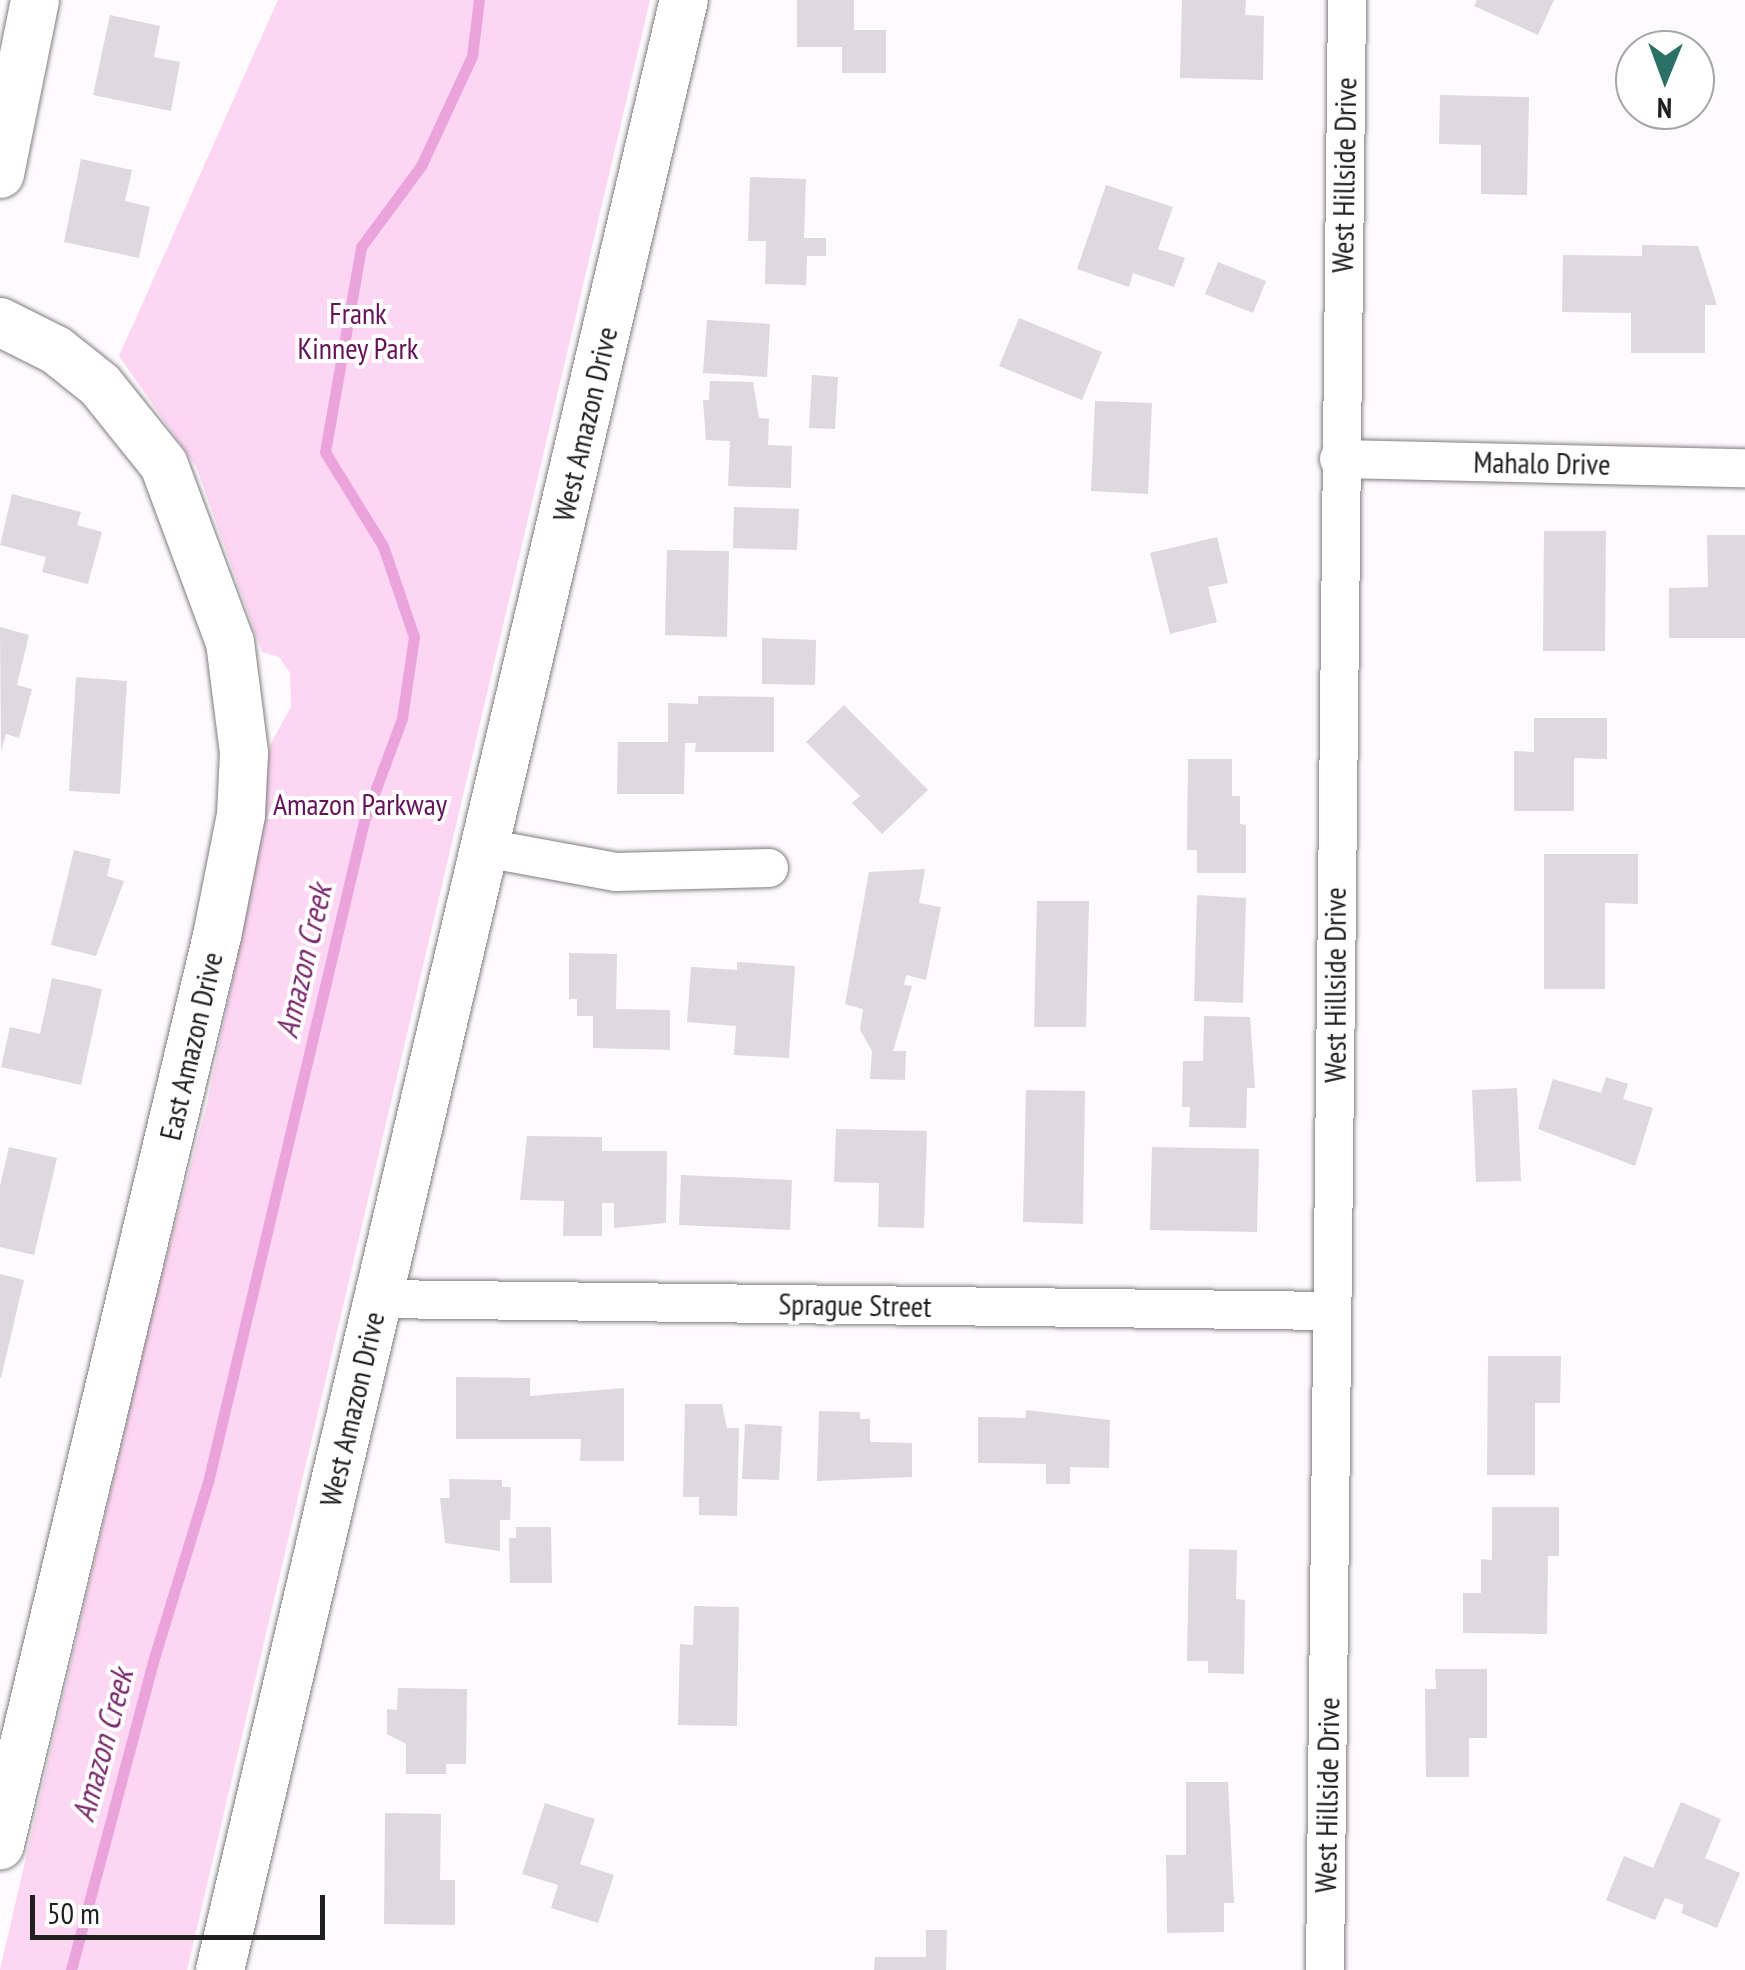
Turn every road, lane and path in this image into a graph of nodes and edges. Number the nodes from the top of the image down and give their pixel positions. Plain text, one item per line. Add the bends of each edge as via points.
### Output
1 (35, 0) edge
2 (684, 0) edge
3 (1347, 0) edge
4 (0, 174) edge
5 (0, 322) edge
6 (1339, 459) junction
7 (1745, 468) edge
8 (485, 848) junction
9 (769, 868) dead end
10 (378, 1299) junction
11 (1332, 1310) junction
12 (0, 1845) edge
13 (220, 1970) edge
14 (1324, 1970) edge

1 - 4 street
2 - 8 street, West Amazon Drive
3 - 6 street, West Hillside Drive
5 - 12 street, East Amazon Drive via 56,350 100,384 164,465 230,642 244,753 241,815 217,936
6 - 7 street, Mahalo Drive
6 - 11 street, West Hillside Drive
8 - 9 street via 616,872
8 - 10 street, West Amazon Drive
10 - 11 street, Sprague Street
10 - 13 street, West Amazon Drive
11 - 14 street, West Hillside Drive

